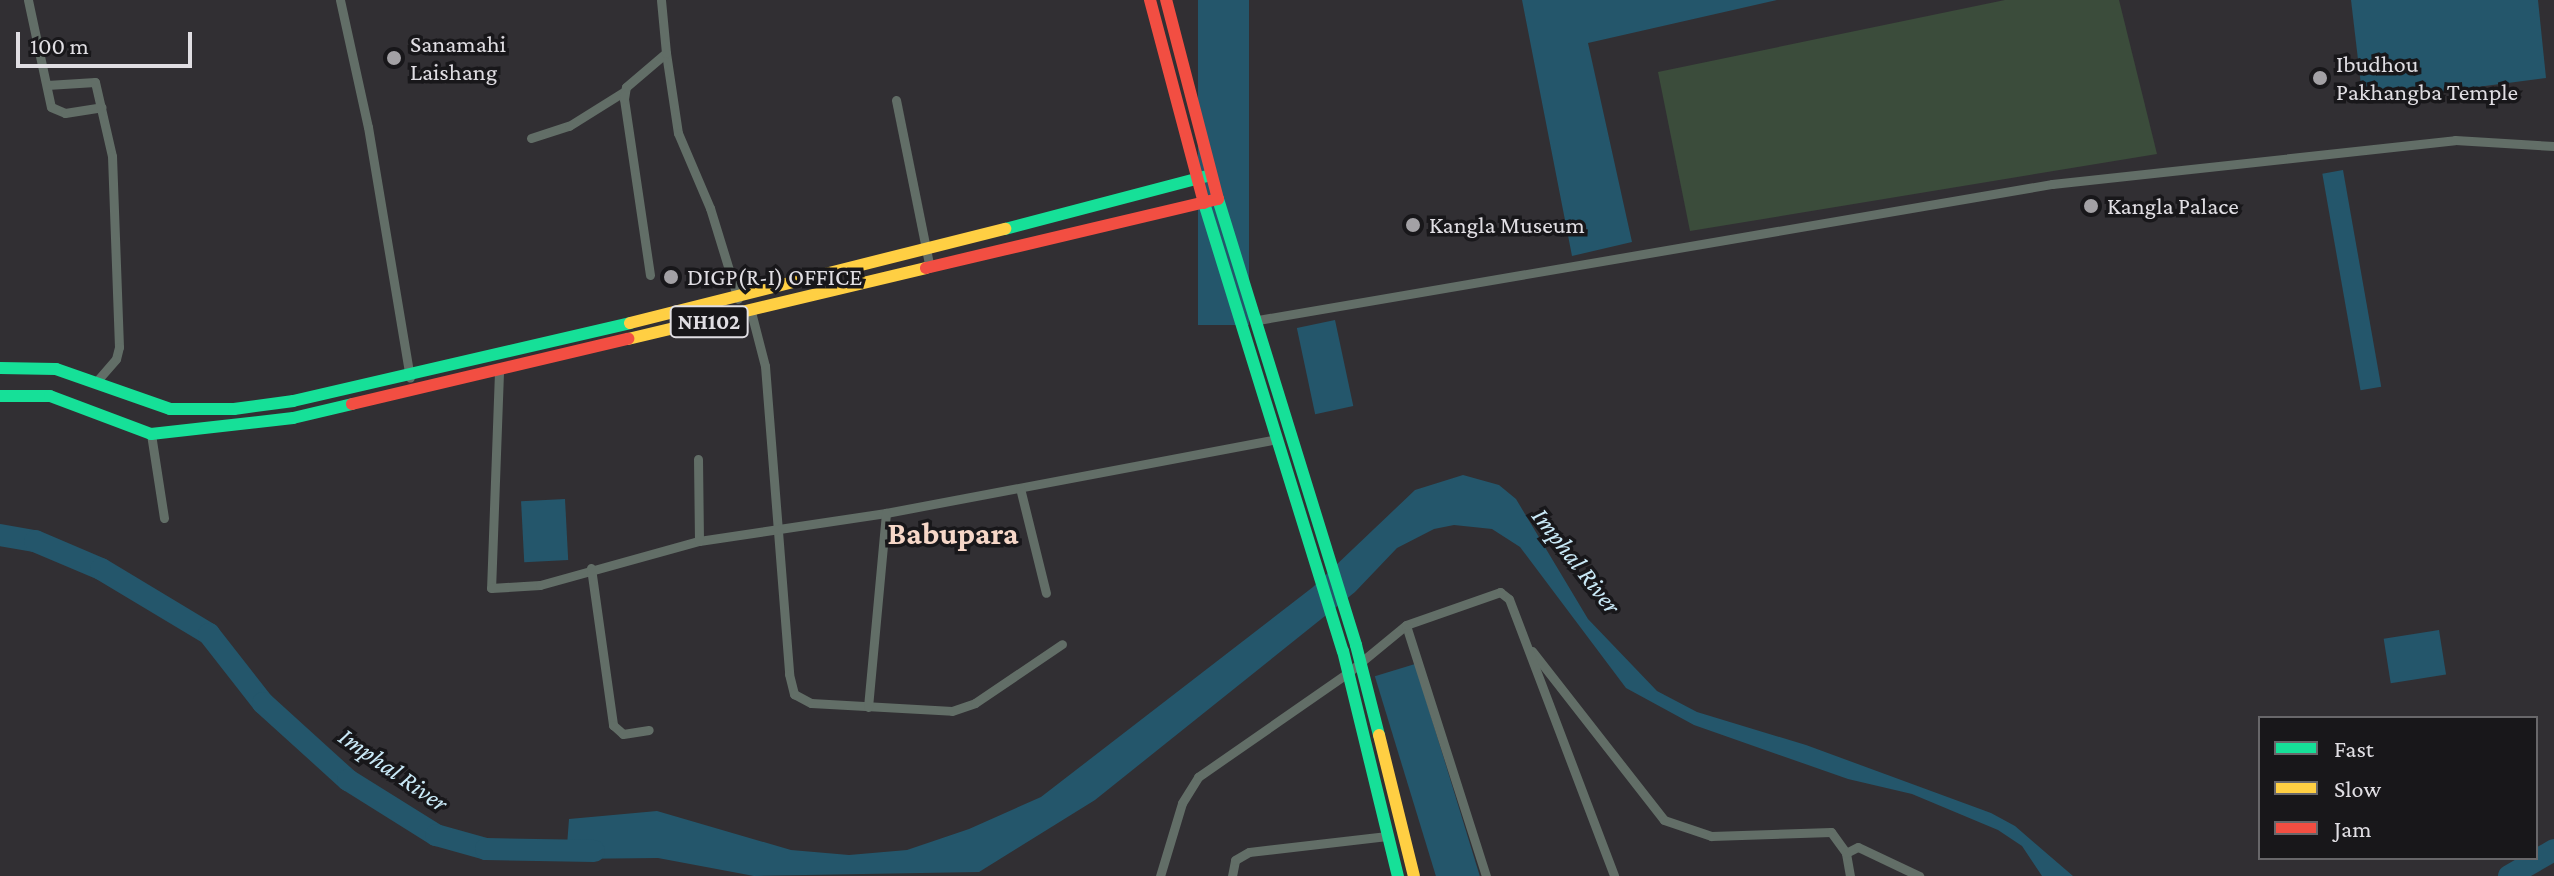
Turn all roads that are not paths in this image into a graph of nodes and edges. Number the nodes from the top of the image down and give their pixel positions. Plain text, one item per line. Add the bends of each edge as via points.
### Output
1 (28, 0) edge
2 (340, 0) edge
3 (661, 0) edge
4 (1150, 0) edge
5 (1166, 0) edge
6 (666, 53) junction
7 (47, 85) junction
8 (625, 91) junction
9 (896, 100) dead end
10 (102, 107) junction
11 (531, 138) dead end
12 (2554, 146) edge
13 (1211, 175) junction
14 (1197, 178) junction
15 (1218, 199) junction
16 (1204, 203) junction
17 (1040, 221) junction
18 (1045, 242) junction
19 (926, 249) junction
20 (930, 268) junction
21 (650, 275) dead end
22 (737, 298) junction
23 (753, 310) junction
24 (1258, 320) junction
25 (0, 368) edge
26 (499, 372) junction
27 (410, 375) junction
28 (96, 382) junction
29 (413, 392) junction
30 (0, 396) edge
31 (151, 434) junction
32 (1277, 439) junction
33 (698, 459) dead end
34 (1020, 488) junction
35 (886, 513) junction
36 (164, 518) dead end
37 (780, 530) junction
38 (699, 541) junction
39 (591, 568) junction
40 (1046, 593) dead end
41 (1406, 625) junction
42 (1526, 642) junction
43 (1062, 644) dead end
44 (1359, 659) junction
45 (1349, 672) junction
46 (868, 707) junction
47 (649, 730) dead end
48 (1387, 836) junction
49 (1846, 853) junction
50 (1160, 876) edge
51 (1232, 876) edge
52 (1398, 876) edge
53 (1414, 876) edge
54 (1486, 876) edge
55 (1614, 876) edge
56 (1850, 876) edge
57 (1919, 876) edge

1 - 7 street
2 - 27 street via 368,127
3 - 6 street
4 - 14 main road
5 - 13 main road
6 - 8 street
6 - 22 street via 678,133 710,208
7 - 10 street via 91,80
7 - 10 street via 56,112
8 - 11 street via 569,126
8 - 21 street
9 - 19 street
10 - 28 street via 115,186 119,347 116,359
12 - 24 street via 2455,140 2052,184
13 - 14 main road, NH102
13 - 15 main road
14 - 16 main road
14 - 17 main road, NH102
15 - 16 main road, NH102
15 - 24 main road
16 - 18 main road, NH102
16 - 32 main road
17 - 18 main road
17 - 19 main road, NH102
18 - 20 main road, NH102
19 - 20 street
19 - 22 main road, NH102
20 - 23 main road, NH102
22 - 23 street
22 - 27 main road, NH102
23 - 26 main road, NH102
23 - 37 street via 765,366
24 - 44 main road
25 - 28 main road, NH102 via 56,369
26 - 29 main road, NH102
26 - 39 street via 491,588 540,585
27 - 28 main road, NH102 via 293,401 208,410 148,404
27 - 29 street
29 - 31 main road, NH102 via 293,418
30 - 31 main road, NH102 via 50,396
31 - 36 street
32 - 34 street
32 - 45 main road
33 - 38 street
34 - 35 street
34 - 40 street
35 - 37 street
35 - 46 street
37 - 38 street
37 - 46 street via 791,687 811,703
38 - 39 street
39 - 47 street via 613,725 623,734
41 - 42 street via 1500,592 1509,599
41 - 44 street
41 - 54 street
42 - 49 street via 1664,820 1711,836 1831,832
42 - 55 street
43 - 46 street via 962,708
44 - 45 street
44 - 53 main road
45 - 48 main road
45 - 50 street via 1198,777 1182,803
48 - 51 street via 1249,852 1235,860
48 - 52 main road
49 - 56 street
49 - 57 street via 1858,847

